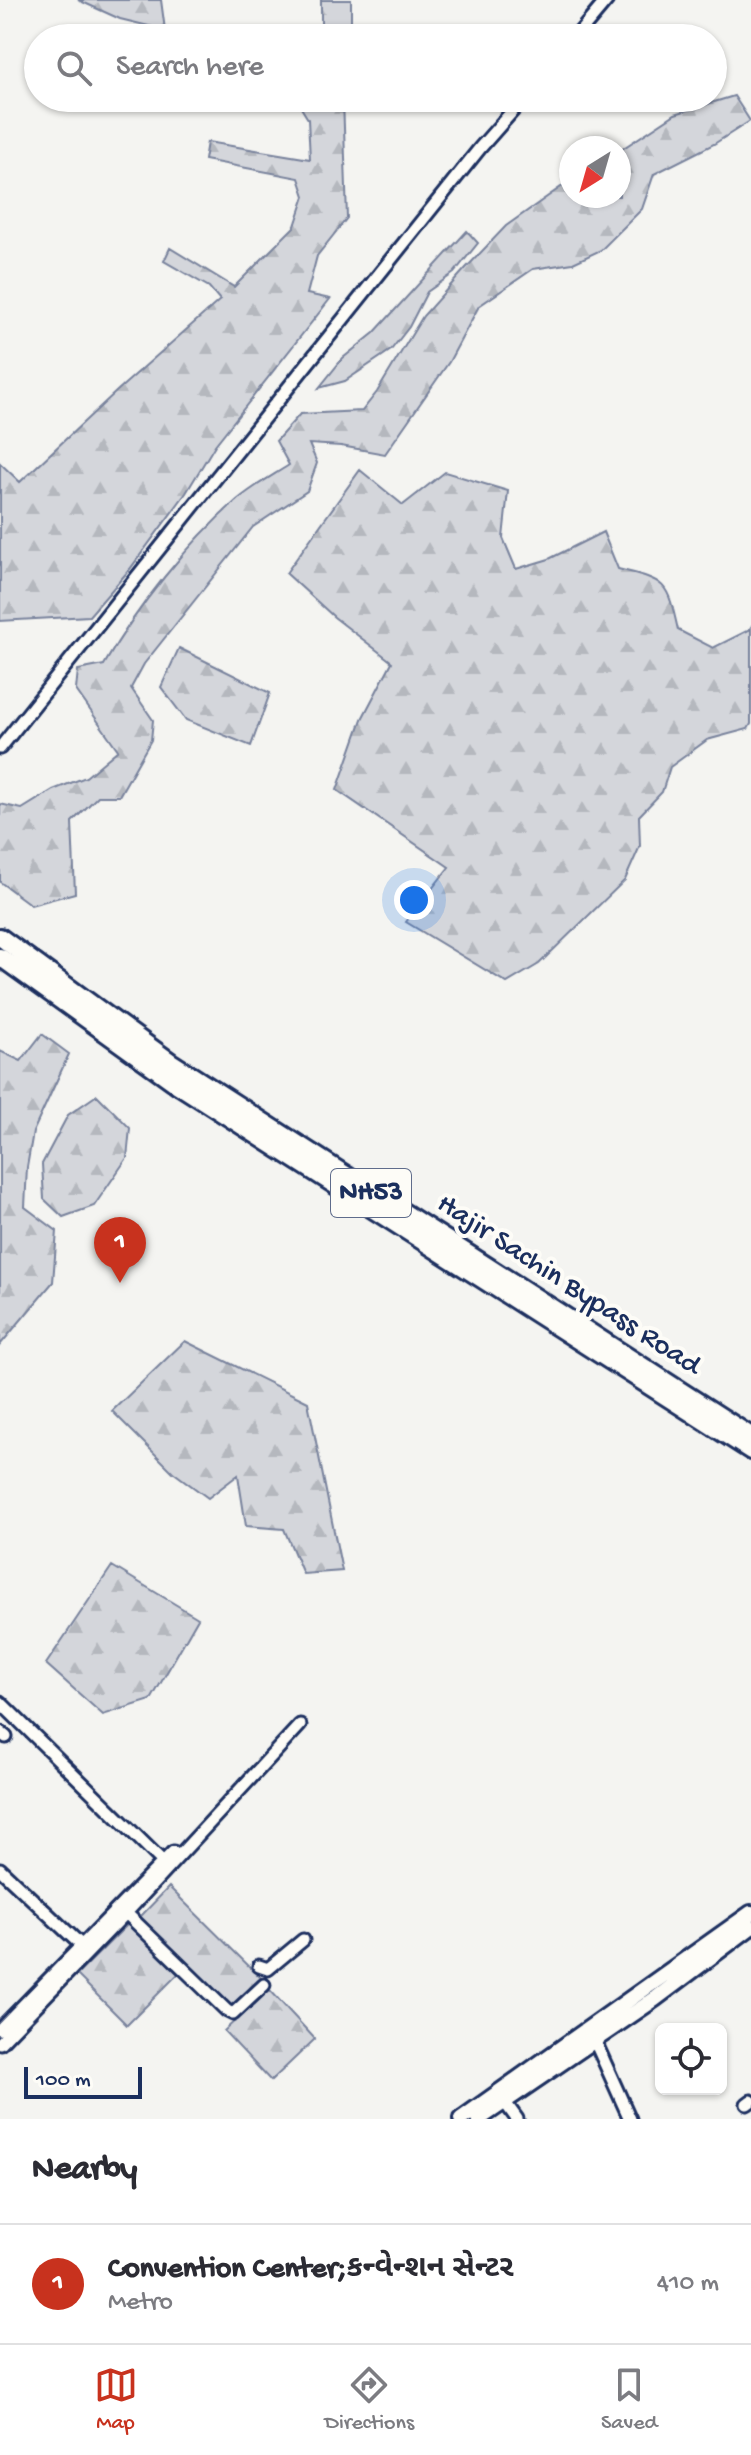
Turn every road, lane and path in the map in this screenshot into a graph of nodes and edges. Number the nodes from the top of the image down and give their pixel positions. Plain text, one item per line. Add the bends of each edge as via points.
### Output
1 (607, 0) edge
2 (587, 24) edge
3 (512, 112) edge
4 (0, 748) edge
5 (0, 937) edge
6 (0, 957) edge
7 (751, 1436) edge
8 (751, 1451) edge
9 (0, 1702) edge
10 (300, 1725) dead end
11 (182, 1843) dead end
12 (163, 1862) junction
13 (0, 1869) edge
14 (126, 1913) junction
15 (751, 1913) edge
16 (751, 1927) edge
17 (303, 1940) dead end
18 (81, 1945) junction
19 (259, 1966) dead end
20 (264, 1985) dead end
21 (0, 2029) edge
22 (594, 2039) junction
23 (0, 2043) edge
24 (504, 2101) junction
25 (461, 2119) edge
26 (479, 2119) edge
27 (517, 2119) edge
28 (630, 2119) edge

1 - 2 street
3 - 4 street
5 - 7 highway, Hajir Sachin Bypass Road / NH53 via 171,1062
6 - 8 highway, NH53 via 178,1085
9 - 12 street
10 - 14 street
11 - 12 street
12 - 18 street
13 - 18 street
14 - 20 street via 227,2011 240,2010
14 - 23 street
15 - 25 main road
16 - 22 main road
17 - 19 street via 268,1969
18 - 21 street
22 - 24 main road
22 - 28 street
24 - 26 main road
24 - 27 street

